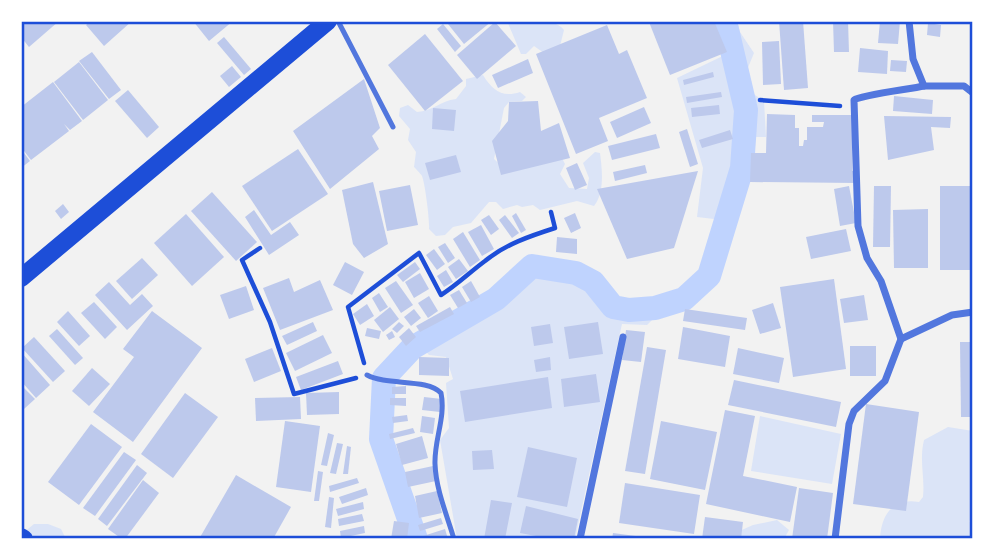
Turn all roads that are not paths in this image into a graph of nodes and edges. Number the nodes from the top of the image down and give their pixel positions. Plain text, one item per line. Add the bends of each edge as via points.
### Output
1 (328, 21) edge
2 (338, 21) edge
3 (909, 21) edge
4 (924, 86) junction
5 (973, 93) edge
6 (393, 127) dead end
7 (21, 278) edge
8 (973, 312) edge
9 (622, 337) dead end
10 (901, 339) junction
11 (367, 375) road end
12 (454, 539) edge
13 (580, 539) edge
14 (835, 539) edge

1 - 7 main road
2 - 6 lane
3 - 4 street via 913,59
4 - 5 street via 964,86
4 - 10 street via 854,100 858,226
8 - 10 street via 952,315
9 - 13 street
10 - 14 street via 885,381 853,411
11 - 12 lane via 380,382 428,385 441,393 436,475

